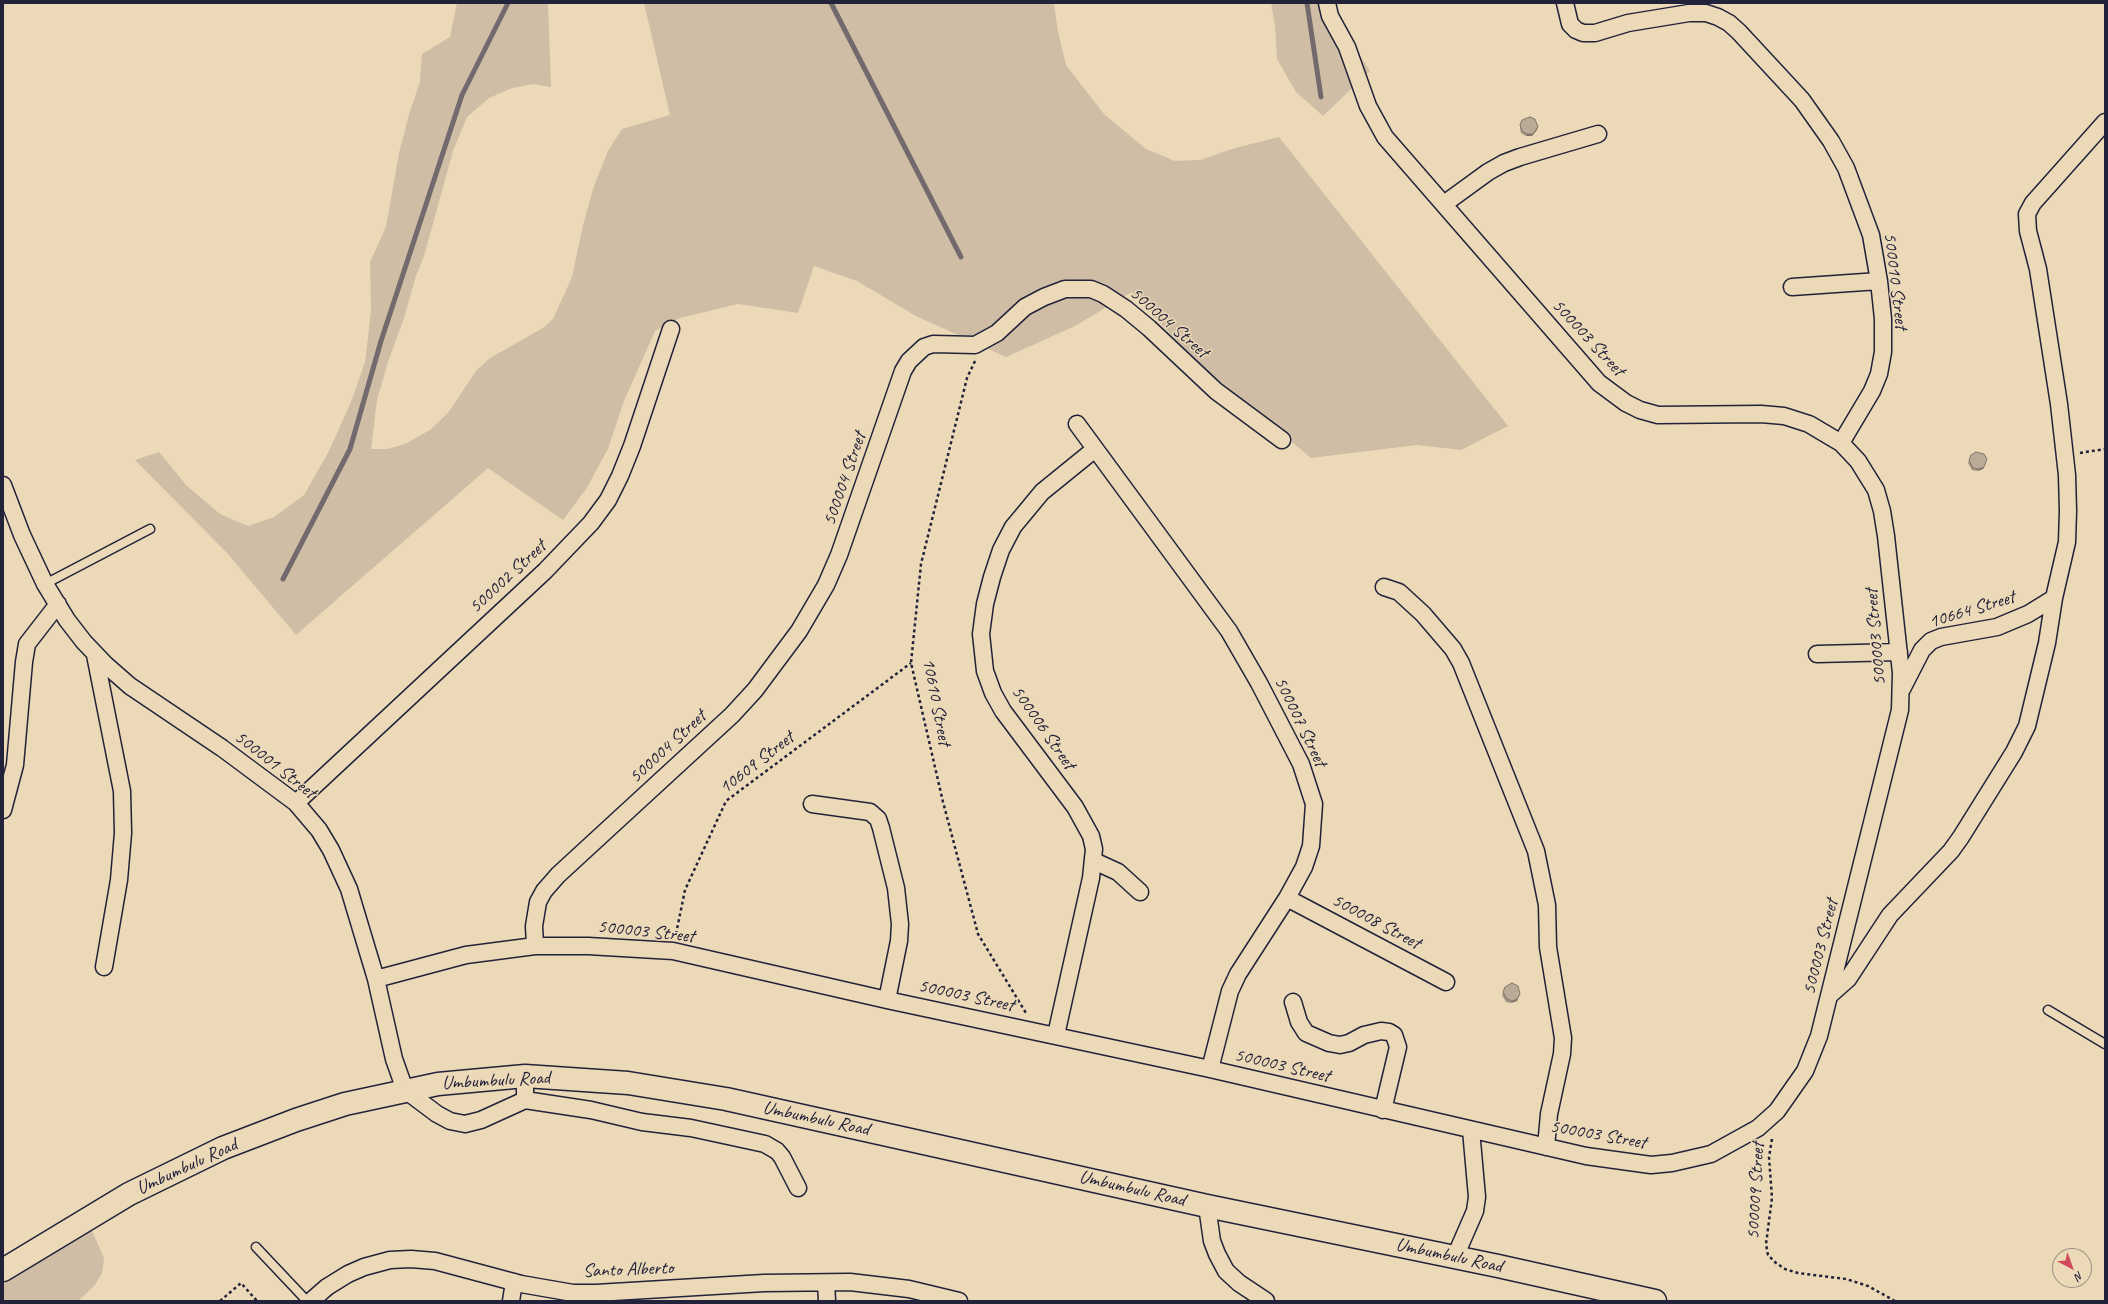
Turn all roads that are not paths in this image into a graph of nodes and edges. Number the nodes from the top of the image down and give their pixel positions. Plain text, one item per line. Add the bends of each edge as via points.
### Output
1 (1327, 3) edge
2 (1564, 3) edge
3 (2105, 122) edge
4 (1598, 134) dead end
5 (1444, 204) junction
6 (1879, 281) junction
7 (1792, 287) dead end
8 (671, 329) dead end
9 (1077, 424) dead end
10 (1282, 440) dead end
11 (1840, 443) junction
12 (1095, 449) junction
13 (3, 485) edge
14 (150, 529) dead end
15 (45, 584) junction
16 (1384, 587) dead end
17 (2054, 598) junction
18 (58, 604) junction
19 (1899, 652) junction
20 (1817, 654) dead end
21 (95, 655) junction
22 (1902, 691) junction
23 (296, 803) junction
24 (812, 804) dead end
25 (3, 810) edge
26 (1094, 861) junction
27 (1140, 892) dead end
28 (1287, 898) junction
29 (535, 946) junction
30 (104, 967) dead end
31 (376, 979) junction
32 (1446, 982) dead end
33 (1830, 995) junction
34 (887, 1000) junction
35 (1293, 1002) dead end
36 (2048, 1010) dead end
37 (1056, 1035) junction
38 (2105, 1044) edge
39 (1210, 1069) junction
40 (525, 1076) junction
41 (405, 1090) junction
42 (525, 1100) junction
43 (1383, 1110) junction
44 (1471, 1130) junction
45 (1546, 1147) junction
46 (798, 1188) dead end
47 (1208, 1206) junction
48 (256, 1247) dead end
49 (1455, 1257) junction
50 (3, 1270) edge
51 (514, 1282) junction
52 (826, 1283) junction
53 (307, 1301) edge
54 (311, 1301) edge
55 (511, 1301) edge
56 (827, 1301) edge
57 (959, 1301) edge
58 (1266, 1301) edge
59 (1655, 1301) edge

1 - 5 street, 500003 Street via 1330,16 1347,47 1368,106 1385,137
2 - 6 street, 500010 Street via 1570,24 1583,33 1689,13 1706,13 1730,23 1813,114 1846,168 1871,235
3 - 17 street via 2033,203 2027,214 2028,231 2038,269 2050,338 2065,456 2067,542
4 - 5 street via 1504,163
5 - 11 street, 500003 Street via 1588,373 1626,402 1640,410 1658,415 1784,416 1809,424
6 - 7 street
6 - 11 street, 500010 Street via 1883,352 1879,374 1872,391
8 - 23 street, 500002 Street via 620,476 608,500 591,523 545,571
9 - 12 street, 500007 Street
10 - 29 street, 500004 Street via 1216,391 1150,328 1126,309 1091,289 1065,289 1044,297 1025,307 997,333 984,341 967,345 933,344 924,347 909,361 903,371 840,555 799,631 760,684 732,715 558,875 544,891 538,902 534,920
11 - 19 street, 500003 Street via 1869,476 1882,511
12 - 26 street, 500006 Street via 1042,492 1013,527 1001,550 992,577 981,634 985,671 993,693 1075,807 1091,836
12 - 28 street, 500007 Street via 1230,631 1301,764 1314,804 1314,827 1304,867
13 - 15 street, 500001 Street via 22,535
14 - 15 lane
15 - 18 street, 500001 Street
16 - 45 street via 1399,592 1423,614 1461,663 1536,850 1546,905 1548,947 1563,1038 1562,1054 1548,1114
17 - 22 street, 10664 Street via 2028,614 1996,628 1931,641 1922,650
17 - 33 street via 2047,643 2022,740 1951,851 1890,915 1848,979
18 - 21 street, 500001 Street
18 - 25 street via 27,644 15,765
19 - 20 street
19 - 22 street, 500003 Street
21 - 23 street, 500001 Street via 130,686 222,748
21 - 30 street via 122,791 123,832 119,880
22 - 33 street, 500003 Street via 1896,728
23 - 31 street, 500001 Street via 319,830 349,889
24 - 34 street via 870,812 878,819 896,888 900,918 900,941
26 - 27 street via 1118,872
26 - 37 street, 500006 Street
28 - 32 street, 500008 Street
28 - 39 street, 500007 Street via 1238,974 1230,991
29 - 31 street, 500003 Street via 466,955
29 - 34 street, 500003 Street via 672,951
31 - 41 street, 500001 Street via 394,1059
33 - 45 street, 500003 Street via 1813,1054 1791,1094 1777,1112 1758,1128 1711,1154 1651,1165 1615,1162
34 - 37 street, 500003 Street
35 - 43 street via 1306,1033 1329,1043 1349,1043 1364,1035 1381,1031 1394,1036 1398,1047
36 - 38 lane
37 - 39 street, 500003 Street
39 - 43 street, 500003 Street
40 - 41 main road, Umbumbulu Road via 471,1080
40 - 42 street
40 - 47 main road, Umbumbulu Road via 628,1083 726,1099
41 - 42 street via 437,1114 450,1121 465,1124 481,1120
41 - 50 main road, Umbumbulu Road via 338,1106 223,1148 129,1194
42 - 46 street via 591,1110 642,1122 691,1128 765,1144 777,1151
43 - 44 street, 500003 Street
44 - 45 street, 500003 Street
44 - 49 street via 1477,1197 1475,1211
47 - 49 main road, Umbumbulu Road
47 - 58 street via 1212,1241 1226,1271
48 - 53 lane
49 - 59 main road, Umbumbulu Road
51 - 52 street, Santo Alberto via 547,1289 596,1293
51 - 54 street, Santo Alberto via 435,1261 390,1260 348,1274
51 - 55 street
52 - 56 street
52 - 57 street, Santo Alberto via 870,1283

